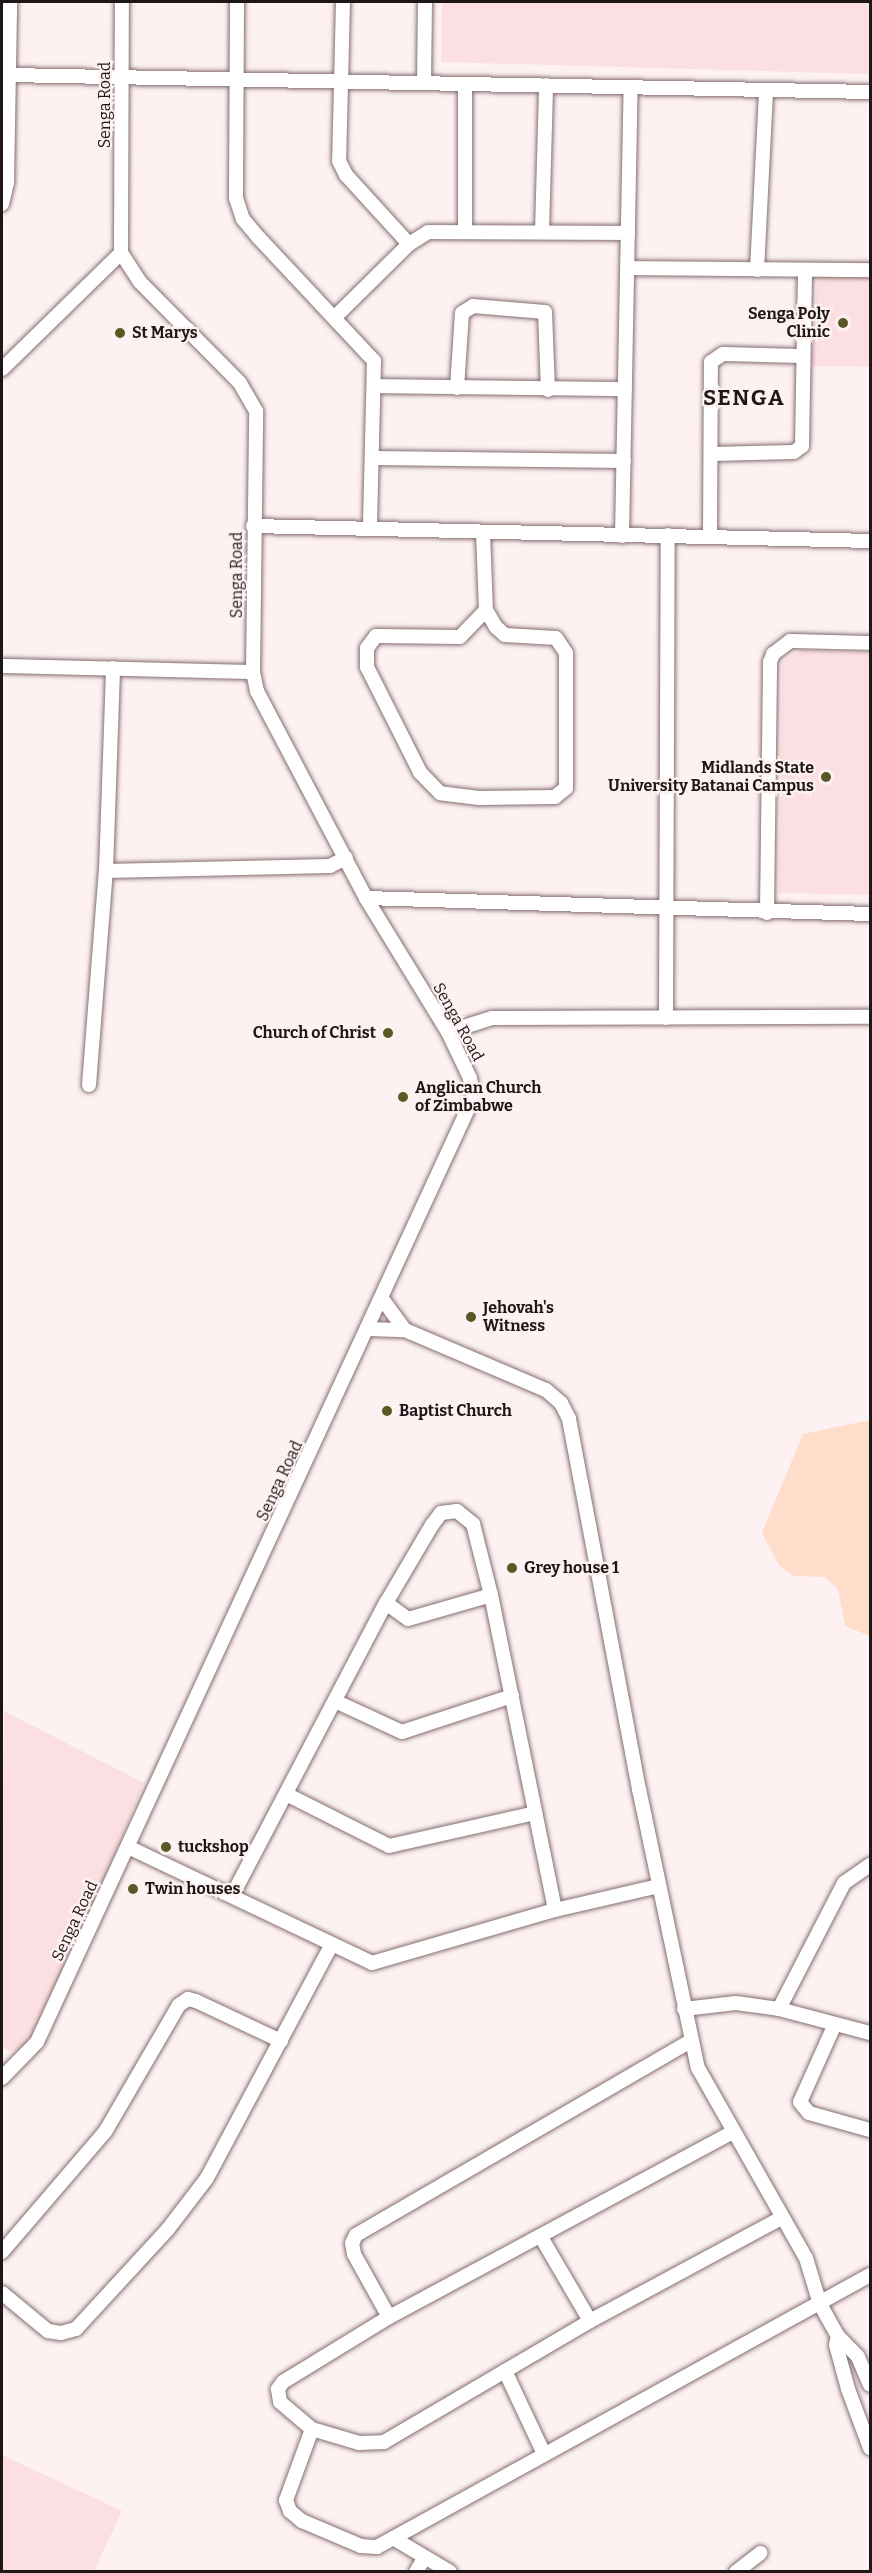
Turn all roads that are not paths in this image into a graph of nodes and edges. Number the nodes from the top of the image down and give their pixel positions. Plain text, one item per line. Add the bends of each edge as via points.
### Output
1 (10, 2) edge
2 (122, 2) edge
3 (237, 2) edge
4 (343, 2) edge
5 (424, 2) edge
6 (9, 75) junction
7 (122, 75) junction
8 (235, 77) junction
9 (341, 81) junction
10 (424, 82) junction
11 (465, 84) junction
12 (546, 85) junction
13 (631, 87) junction
14 (766, 90) junction
15 (870, 92) edge
16 (2, 204) edge
17 (465, 231) junction
18 (542, 232) junction
19 (628, 233) junction
20 (409, 244) junction
21 (121, 253) junction
22 (628, 268) junction
23 (757, 270) junction
24 (805, 270) junction
25 (870, 270) edge
26 (335, 317) junction
27 (802, 356) junction
28 (2, 369) edge
29 (375, 386) junction
30 (457, 388) junction
31 (625, 389) junction
32 (549, 390) junction
33 (711, 454) junction
34 (373, 458) junction
35 (624, 461) junction
36 (253, 526) junction
37 (370, 529) junction
38 (483, 533) junction
39 (668, 535) junction
40 (622, 536) junction
41 (710, 536) junction
42 (870, 541) edge
43 (486, 610) junction
44 (870, 643) edge
45 (2, 666) edge
46 (113, 668) junction
47 (253, 672) junction
48 (346, 858) junction
49 (106, 871) junction
50 (366, 898) junction
51 (668, 910) junction
52 (768, 913) junction
53 (870, 914) edge
54 (870, 1017) edge
55 (666, 1018) junction
56 (448, 1032) junction
57 (89, 1085) dead end
58 (383, 1300) junction
59 (369, 1329) junction
60 (405, 1330) junction
61 (491, 1595) junction
62 (386, 1603) junction
63 (512, 1696) junction
64 (335, 1701) junction
65 (286, 1794) junction
66 (535, 1813) junction
67 (128, 1846) junction
68 (870, 1865) edge
69 (659, 1886) junction
70 (233, 1894) junction
71 (555, 1910) junction
72 (331, 1946) junction
73 (684, 2009) junction
74 (779, 2009) junction
75 (835, 2024) junction
76 (869, 2029) edge
77 (281, 2041) junction
78 (691, 2041) junction
79 (2, 2078) edge
80 (870, 2130) edge
81 (733, 2132) junction
82 (781, 2218) junction
83 (541, 2238) junction
84 (2, 2252) edge
85 (870, 2275) edge
86 (2, 2293) edge
87 (820, 2304) junction
88 (389, 2317) junction
89 (590, 2321) junction
90 (838, 2336) junction
91 (864, 2356) edge
92 (505, 2371) junction
93 (870, 2385) edge
94 (312, 2429) junction
95 (870, 2448) edge
96 (544, 2454) junction
97 (393, 2538) junction
98 (760, 2553) dead end
99 (424, 2558) junction
100 (416, 2571) edge
101 (450, 2571) edge
102 (736, 2571) edge

1 - 6 street
2 - 7 street, Senga Road
3 - 8 street
4 - 9 street
5 - 10 street
6 - 7 street
6 - 16 street via 7,182
7 - 8 street
7 - 21 street, Senga Road
8 - 9 street
8 - 26 street via 234,168 239,210 259,238
9 - 10 street
9 - 20 street via 341,165
10 - 11 street
11 - 12 street
11 - 17 street
12 - 13 street
12 - 18 street
13 - 14 street
13 - 19 street
14 - 15 street
14 - 23 street
17 - 18 street
17 - 20 street via 428,232
18 - 19 street
19 - 22 street
20 - 26 street
21 - 28 street
21 - 36 street, Senga Road via 134,276 254,402
22 - 23 street
22 - 31 street
23 - 24 street
24 - 25 street
24 - 27 street
26 - 29 street via 372,357
27 - 33 street via 805,435 799,449
27 - 33 street via 723,354 714,358 710,367
29 - 30 street
29 - 34 street
30 - 32 street
30 - 32 street via 462,313 473,306 544,312
31 - 32 street
31 - 35 street
33 - 41 street
34 - 35 street
34 - 37 street
35 - 40 street
36 - 37 street
36 - 47 street, Senga Road
37 - 38 street
38 - 40 street
38 - 43 street
39 - 40 street
39 - 41 street
39 - 51 street
41 - 42 street
43 - 43 street via 505,635 551,637 563,645 567,781 564,791 555,797 479,798 440,793 420,772 367,667 367,648 376,636 460,637
44 - 52 street via 790,641 773,654
45 - 46 street
46 - 47 street
46 - 49 street
47 - 48 street, Senga Road via 269,718
48 - 49 street via 330,866
48 - 50 street, Senga Road
49 - 57 street
50 - 51 street
50 - 56 street, Senga Road
51 - 52 street
51 - 55 street
52 - 53 street
54 - 55 street
55 - 56 street via 492,1018
56 - 58 street, Senga Road via 470,1078 474,1096
58 - 59 street, Senga Road
58 - 60 street
59 - 60 street
59 - 67 street, Senga Road
60 - 69 street via 546,1390 561,1403 569,1419
61 - 62 street via 408,1619
61 - 62 street via 473,1524 457,1511 441,1513
61 - 63 street
62 - 64 street
63 - 64 street via 402,1732
63 - 66 street
64 - 65 street
65 - 66 street via 389,1846
65 - 70 street
66 - 71 street
67 - 70 street
67 - 79 street, Senga Road via 37,2042
68 - 74 street via 844,1883
69 - 71 street
69 - 73 street
70 - 72 street
71 - 72 street via 379,1963
72 - 77 street
73 - 74 street via 736,2003
73 - 78 street
74 - 75 street
75 - 76 street
75 - 80 street via 800,2102 809,2113
77 - 84 street via 196,2001 188,1999 180,2005 105,2132
77 - 86 street via 207,2178 168,2229 76,2329 48,2331
78 - 81 street via 698,2068
78 - 88 street via 356,2235 352,2243 354,2254
81 - 82 street
81 - 83 street
82 - 87 street via 806,2258
82 - 89 street
83 - 88 street
83 - 89 street
85 - 87 street
87 - 90 street
87 - 96 street
88 - 94 street via 283,2382 278,2389 280,2402
89 - 92 street
90 - 91 street
90 - 95 street via 848,2389
91 - 93 street
92 - 94 street via 384,2442 359,2443
92 - 96 street
94 - 97 street via 286,2500 290,2511 302,2521 361,2546 377,2547
96 - 97 street
97 - 99 street
98 - 102 street
99 - 100 street
99 - 101 street

